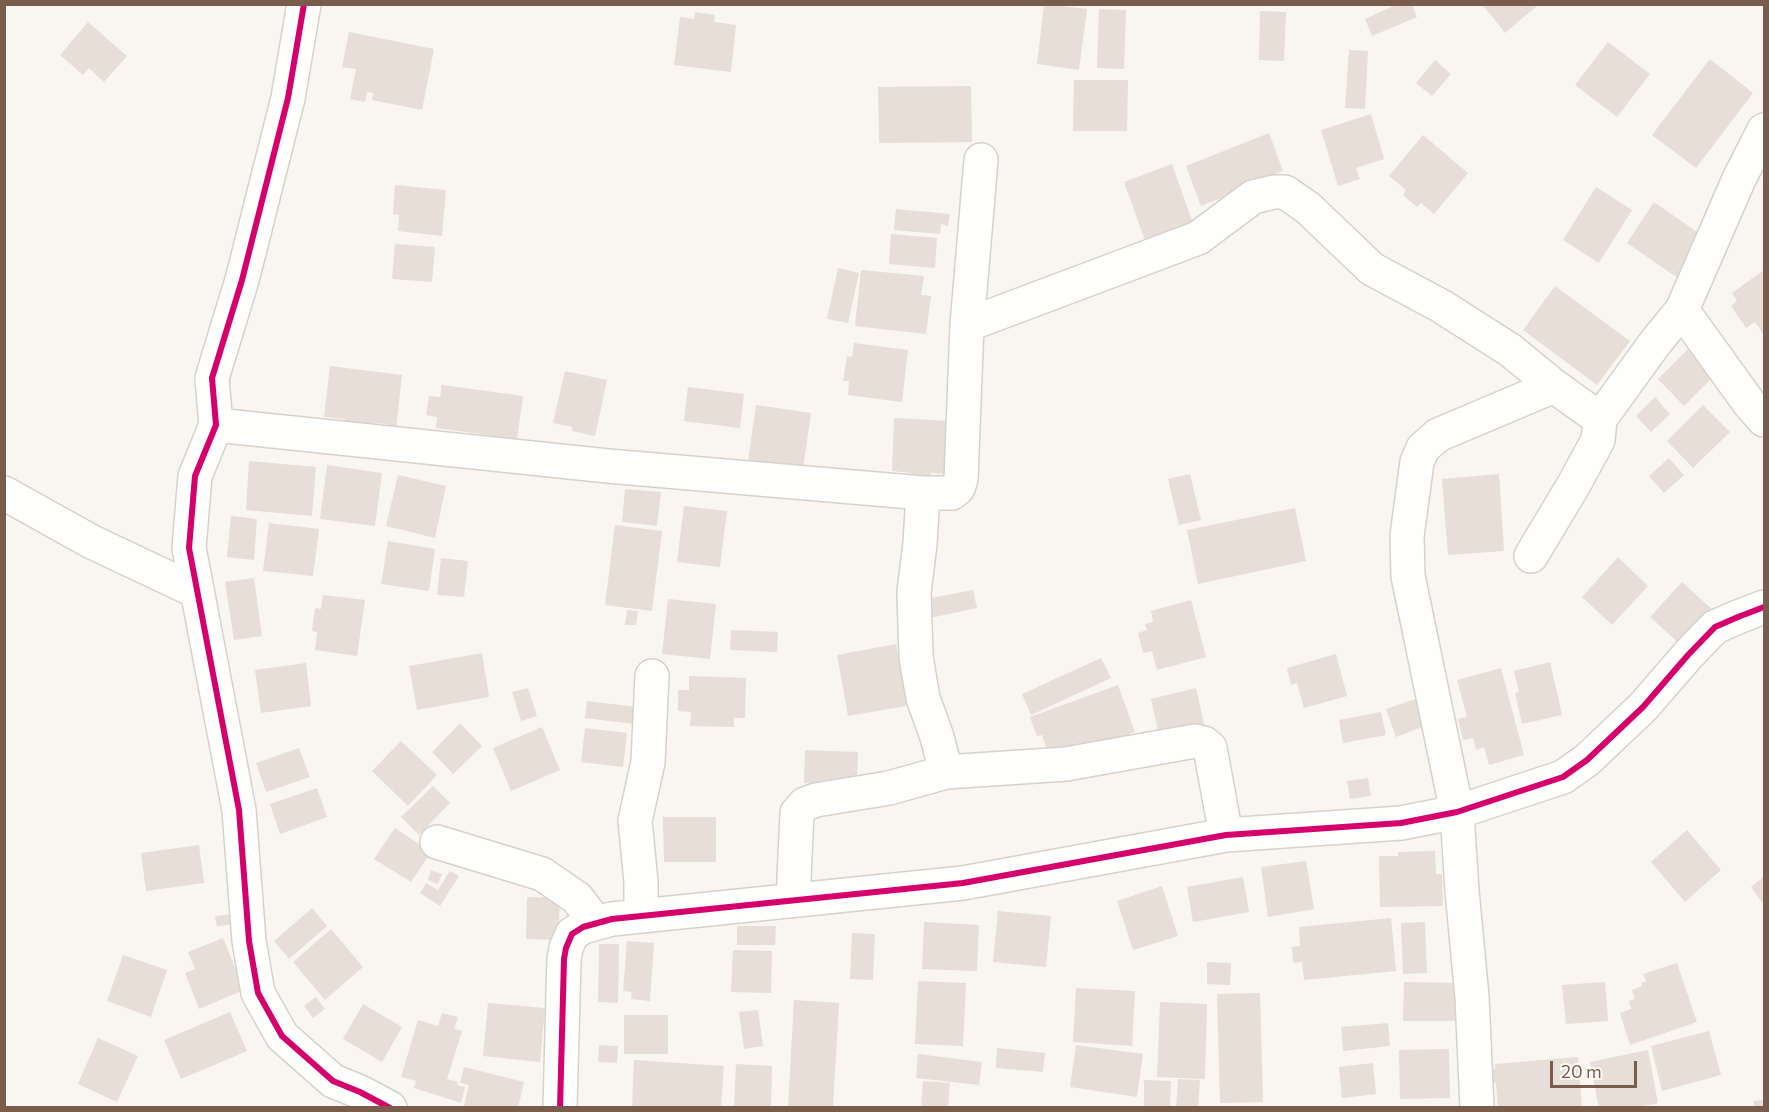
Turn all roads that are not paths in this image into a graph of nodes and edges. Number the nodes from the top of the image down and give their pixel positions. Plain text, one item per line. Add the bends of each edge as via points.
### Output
1 (304, 4) edge
2 (1764, 130) edge
3 (981, 160) dead end
4 (1682, 310) junction
5 (967, 326) junction
6 (1554, 386) junction
7 (1600, 419) junction
8 (1764, 420) edge
9 (216, 425) junction
10 (4, 493) edge
11 (923, 493) junction
12 (1531, 556) dead end
13 (196, 591) junction
14 (1764, 607) edge
15 (652, 676) dead end
16 (946, 772) junction
17 (1457, 812) junction
18 (1226, 835) junction
19 (437, 842) dead end
20 (793, 900) junction
21 (641, 916) junction
22 (596, 923) junction
23 (358, 1100) edge
24 (390, 1107) edge
25 (560, 1107) edge
26 (1478, 1107) edge

1 - 9 street via 288,98 242,280 212,378
2 - 4 street
3 - 5 street
4 - 7 street
4 - 8 street
5 - 6 street via 1198,238 1253,197 1285,192 1308,208 1372,268 1461,318 1510,350
5 - 11 street via 961,479 952,493
6 - 7 street
6 - 17 street via 1438,435 1423,448 1417,462 1407,536 1408,576
7 - 12 street via 1598,440
9 - 11 street via 608,466
9 - 13 street via 195,476 189,548
10 - 13 street via 92,542
11 - 16 street via 914,592 916,657 923,698
13 - 23 street via 239,810 249,941 258,993 282,1036
14 - 17 street via 1716,627 1643,707 1587,760 1563,777
15 - 21 street via 648,762 635,821
16 - 18 street via 1065,764 1195,741 1204,743 1210,748
16 - 20 street via 805,804 797,813
17 - 18 street via 1401,823
17 - 26 street
18 - 20 street via 963,883
19 - 22 street via 542,874 576,898
20 - 21 street
21 - 22 street
22 - 25 street via 572,934 566,948
23 - 24 street

